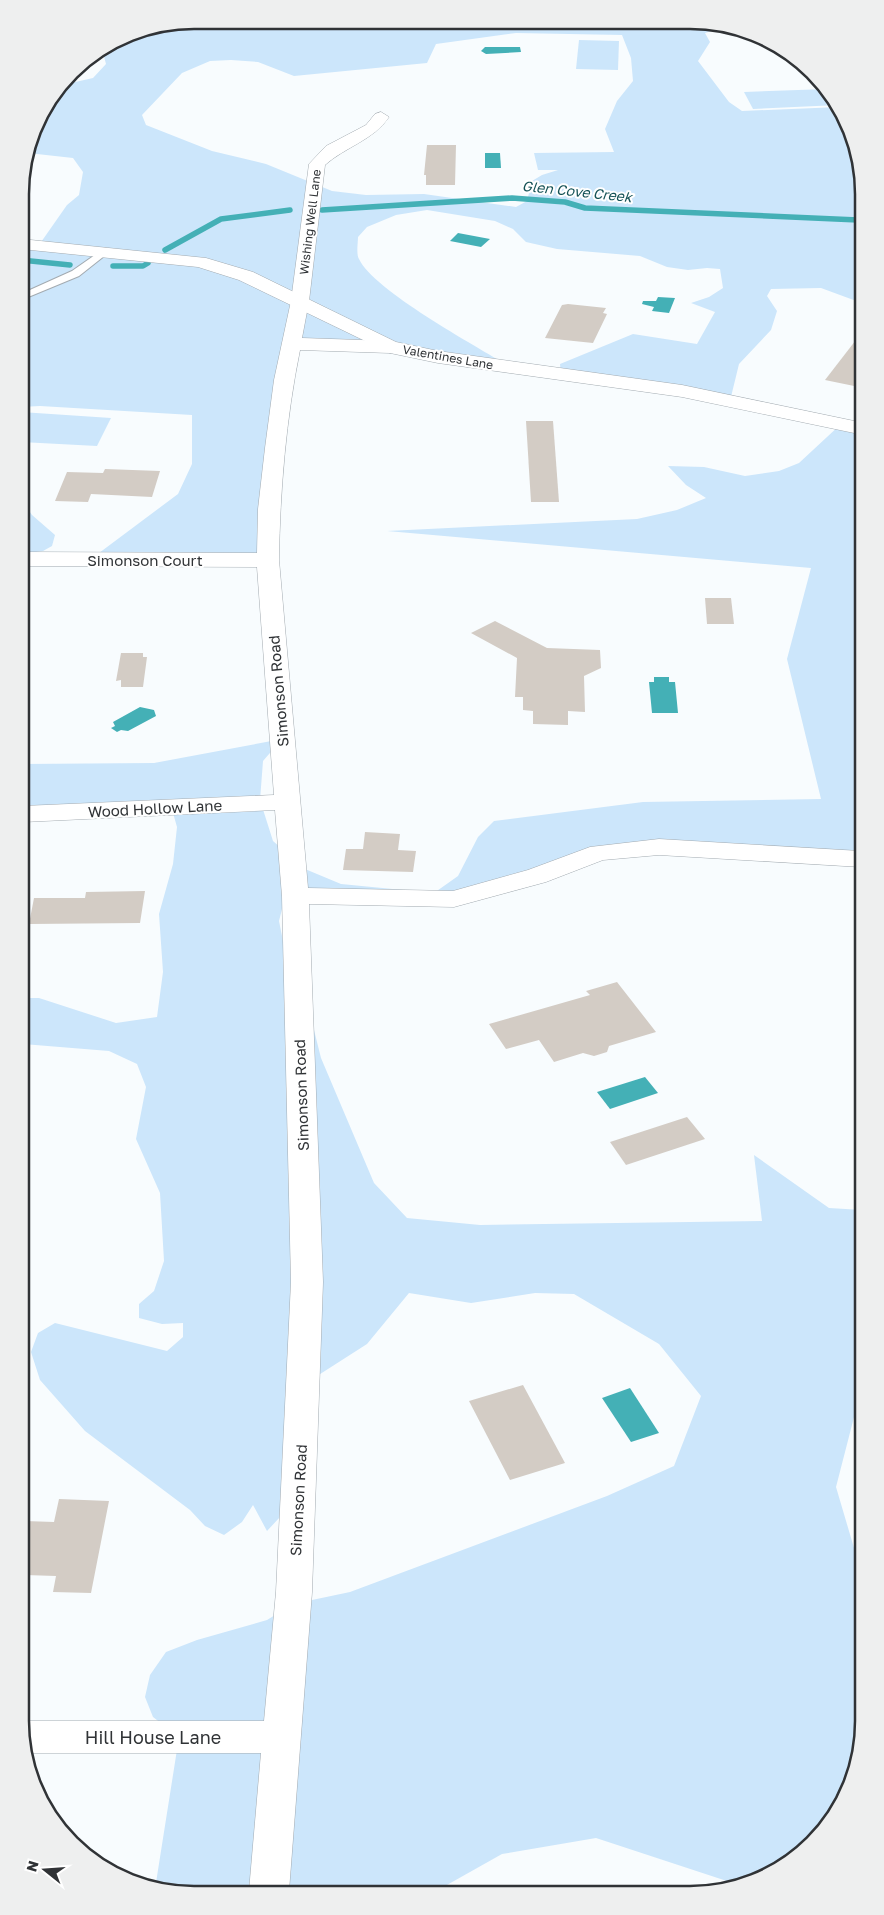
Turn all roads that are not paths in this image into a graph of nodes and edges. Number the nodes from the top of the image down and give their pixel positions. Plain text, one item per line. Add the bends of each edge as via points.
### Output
1 (382, 116) dead end
2 (29, 245) edge
3 (105, 251) junction
4 (29, 294) edge
5 (300, 301) junction
6 (293, 344) junction
7 (390, 347) junction
8 (855, 427) edge
9 (29, 560) edge
10 (268, 560) junction
11 (287, 802) junction
12 (29, 814) edge
13 (855, 859) edge
14 (295, 896) junction
15 (30, 1737) edge
16 (281, 1737) junction
17 (269, 1886) edge

1 - 5 street, Wishing Well Lane via 372,128 332,150 317,164
2 - 3 street, Valentines Lane
3 - 4 lane via 72,278
3 - 5 street, Valentines Lane via 200,262 246,276
5 - 6 street, Simonson Road
5 - 7 street, Valentines Lane
6 - 7 street
6 - 10 street, Simonson Road via 274,448 268,510
7 - 8 street, Valentines Lane via 438,358 673,390
9 - 10 street, Simonson Court
10 - 11 street, Simonson Road
11 - 12 street, Wood Hollow Lane
11 - 14 street, Simonson Road
13 - 14 street via 659,847 599,853 537,876 454,899
14 - 16 street, Simonson Road via 307,1282 294,1592
15 - 16 street, Hill House Lane
16 - 17 street, Simonson Road

